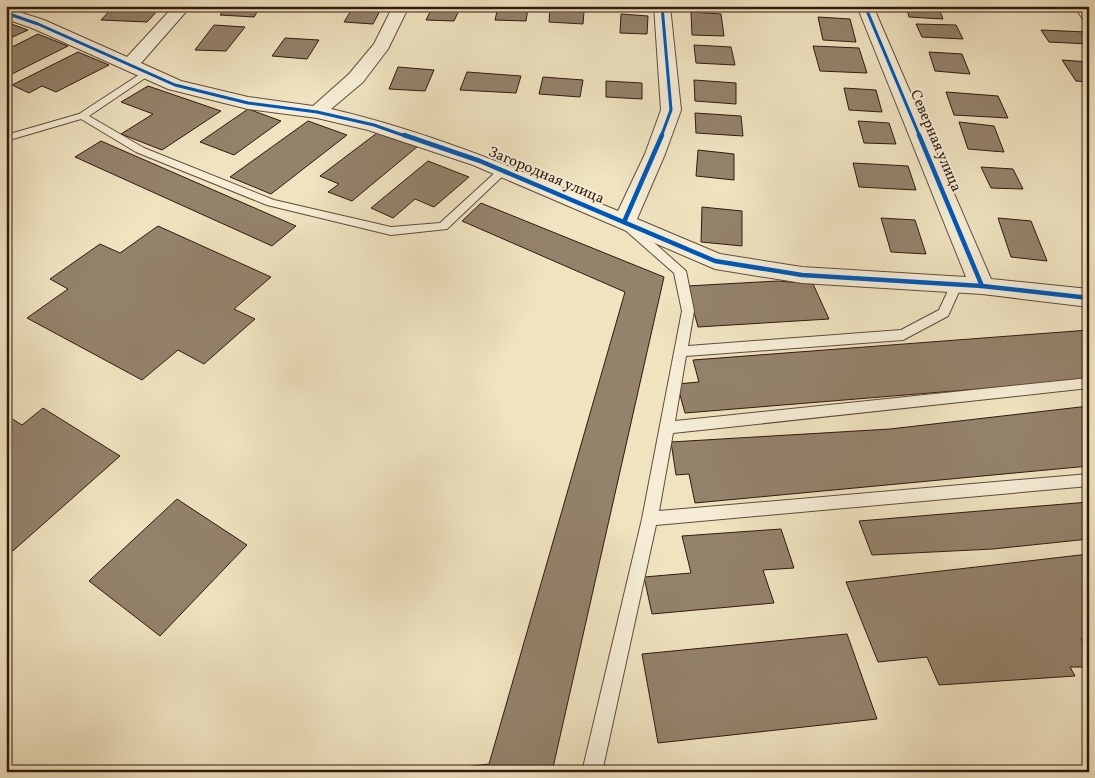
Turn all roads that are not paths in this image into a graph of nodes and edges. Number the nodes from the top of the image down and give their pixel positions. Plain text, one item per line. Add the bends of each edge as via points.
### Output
1 (183, 6) edge
2 (402, 6) edge
3 (662, 6) edge
4 (865, 6) edge
5 (1082, 6) edge
6 (6, 13) edge
7 (1089, 15) edge
8 (139, 68) junction
9 (317, 112) junction
10 (82, 116) junction
11 (6, 138) edge
12 (503, 171) junction
13 (624, 222) junction
14 (956, 285) junction
15 (982, 286) junction
16 (1089, 298) edge
17 (681, 351) junction
18 (1089, 383) edge
19 (667, 428) junction
20 (1089, 480) edge
21 (650, 519) junction
22 (592, 772) edge

1 - 8 street
2 - 9 street via 382,45 356,78
3 - 13 street via 671,110
4 - 15 street, Северная улица
5 - 7 street
6 - 8 street, Загородная улица
8 - 9 street, Загородная улица via 176,85 248,103
8 - 10 lane
9 - 12 street, Загородная улица via 374,125
10 - 11 lane
10 - 12 lane via 140,150 271,203 392,231 443,226
12 - 13 street, Загородная улица
13 - 14 street, Загородная улица via 715,261 802,275
13 - 17 lane via 680,271 688,311
14 - 15 street, Загородная улица
14 - 17 lane via 944,313 903,335
15 - 16 street, Загородная улица
17 - 19 lane
18 - 19 lane
19 - 21 lane
20 - 21 lane
21 - 22 lane

